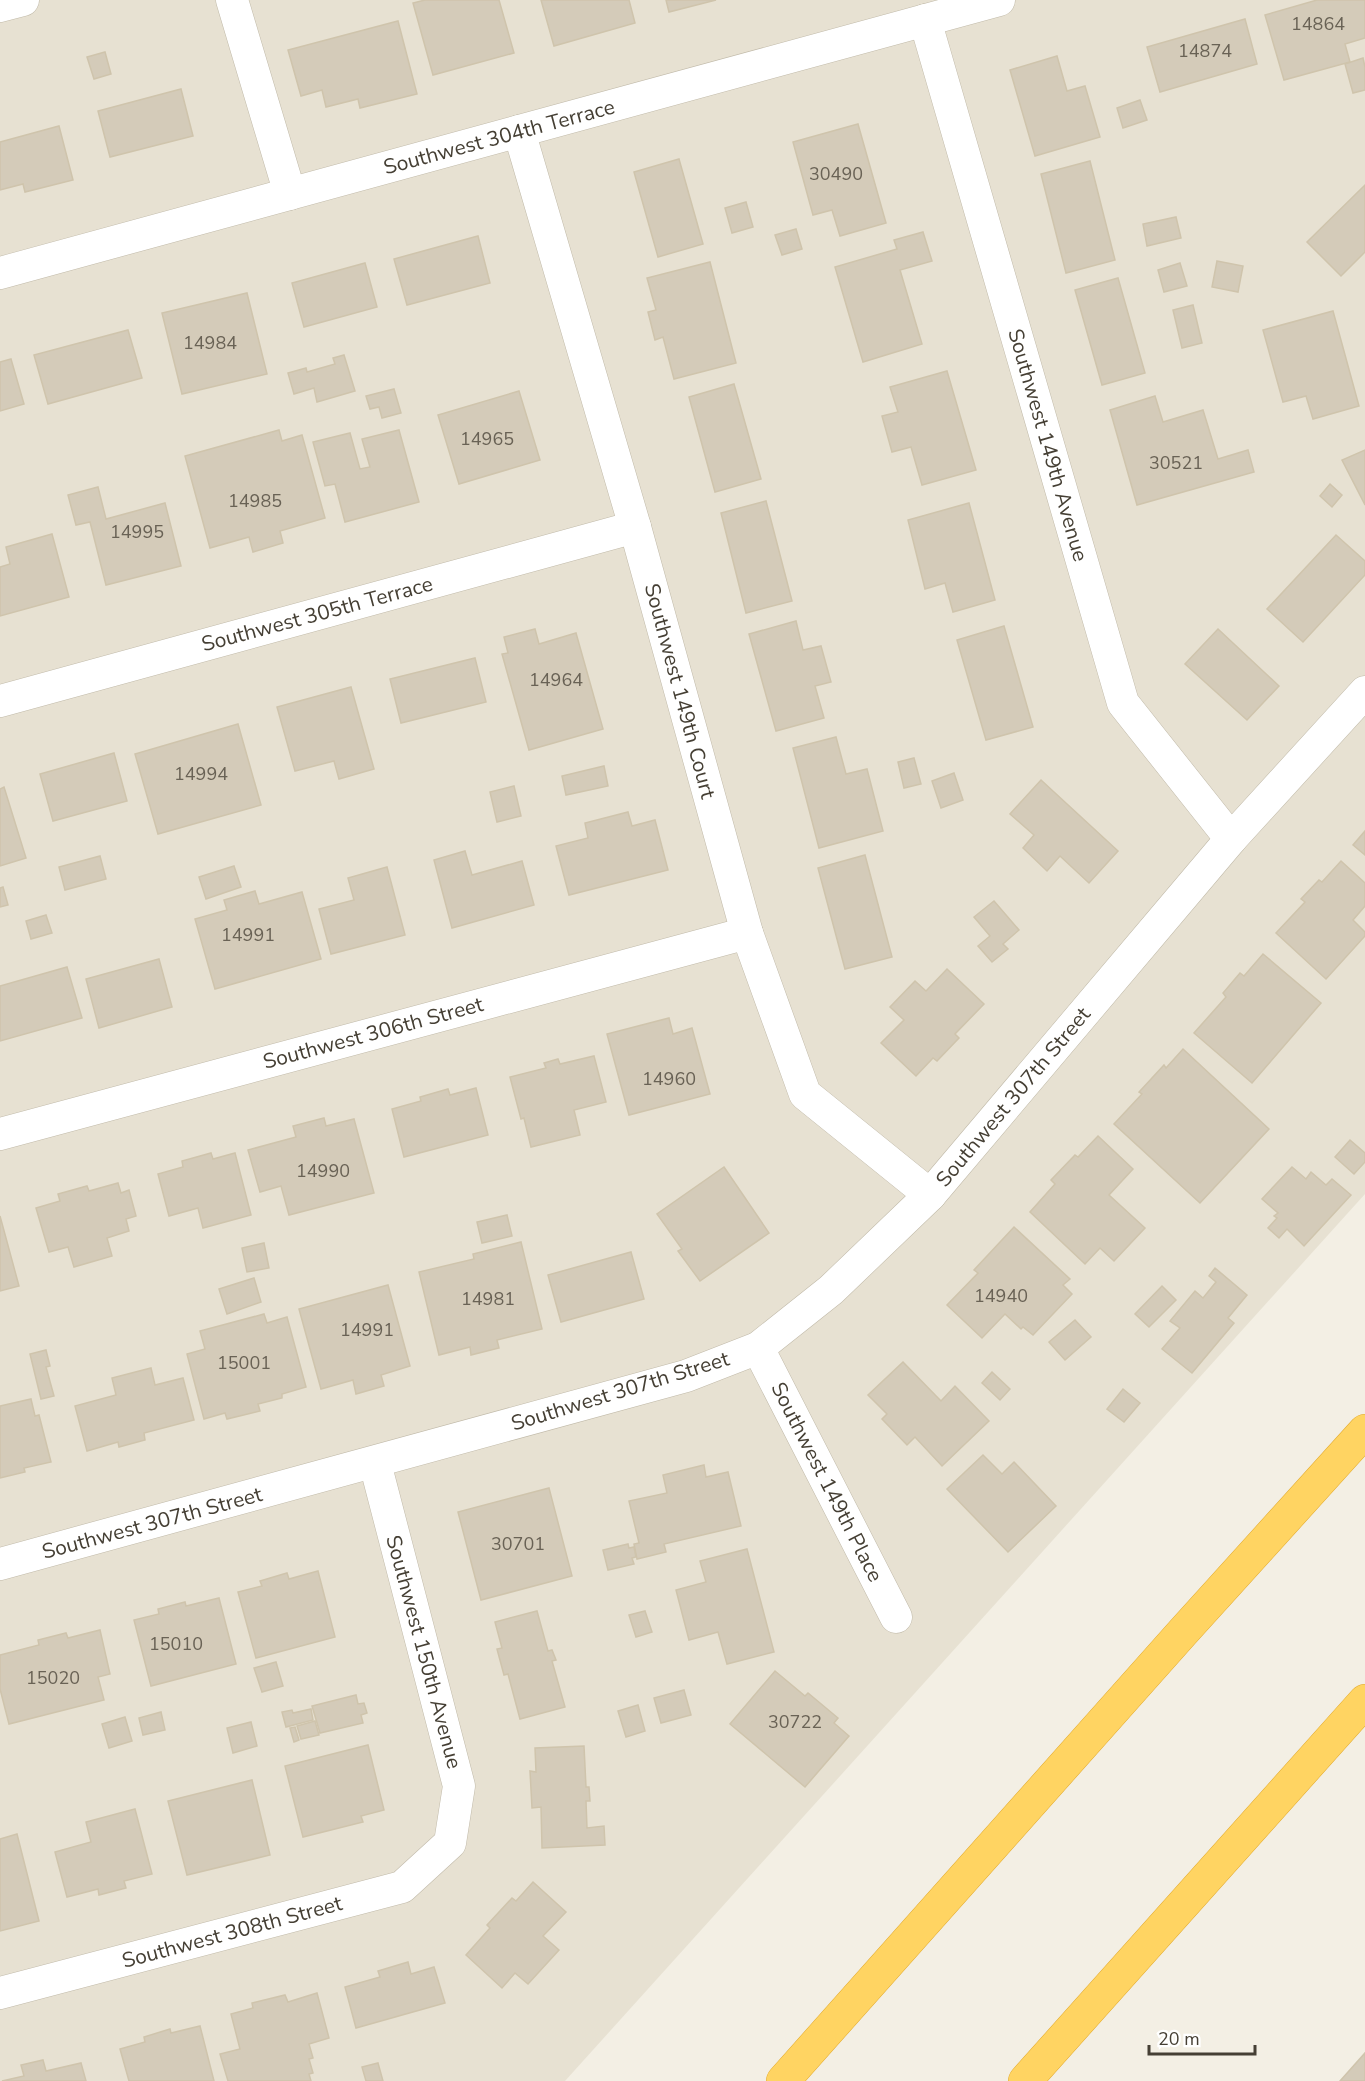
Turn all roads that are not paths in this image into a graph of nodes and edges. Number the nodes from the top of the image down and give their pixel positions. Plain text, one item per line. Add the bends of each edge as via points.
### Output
1 (23, 0) edge
2 (232, 0) edge
3 (999, 0) edge
4 (0, 6) edge
5 (925, 20) junction
6 (519, 131) junction
7 (290, 194) junction
8 (0, 273) edge
9 (635, 527) junction
10 (1365, 693) edge
11 (0, 701) edge
12 (1232, 839) junction
13 (747, 933) junction
14 (0, 1134) edge
15 (930, 1195) junction
16 (758, 1348) junction
17 (1365, 1431) edge
18 (375, 1463) junction
19 (0, 1564) edge
20 (896, 1617) dead end
21 (1365, 1701) edge
22 (450, 1843) joint
23 (0, 1993) edge
24 (783, 2081) edge
25 (1025, 2081) edge

1 - 4 street
2 - 7 street
3 - 5 street, Southwest 304th Terrace
5 - 6 street, Southwest 304th Terrace
5 - 12 street, Southwest 149th Avenue via 1123,703
6 - 7 street, Southwest 304th Terrace
6 - 9 street, Southwest 149th Court
7 - 8 street, Southwest 304th Terrace
9 - 11 street, Southwest 305th Terrace
9 - 13 street, Southwest 149th Court
10 - 12 street, Southwest 307th Street
12 - 15 street, Southwest 307th Street
13 - 14 street, Southwest 306th Street
13 - 15 street, Southwest 149th Court via 805,1094
15 - 16 street, Southwest 307th Street via 831,1290
16 - 18 street, Southwest 307th Street via 686,1376
16 - 20 street, Southwest 149th Place
17 - 24 highway
18 - 19 street, Southwest 307th Street
18 - 22 street, Southwest 150th Avenue via 459,1786
21 - 25 highway
22 - 23 street, Southwest 308th Street via 402,1887

